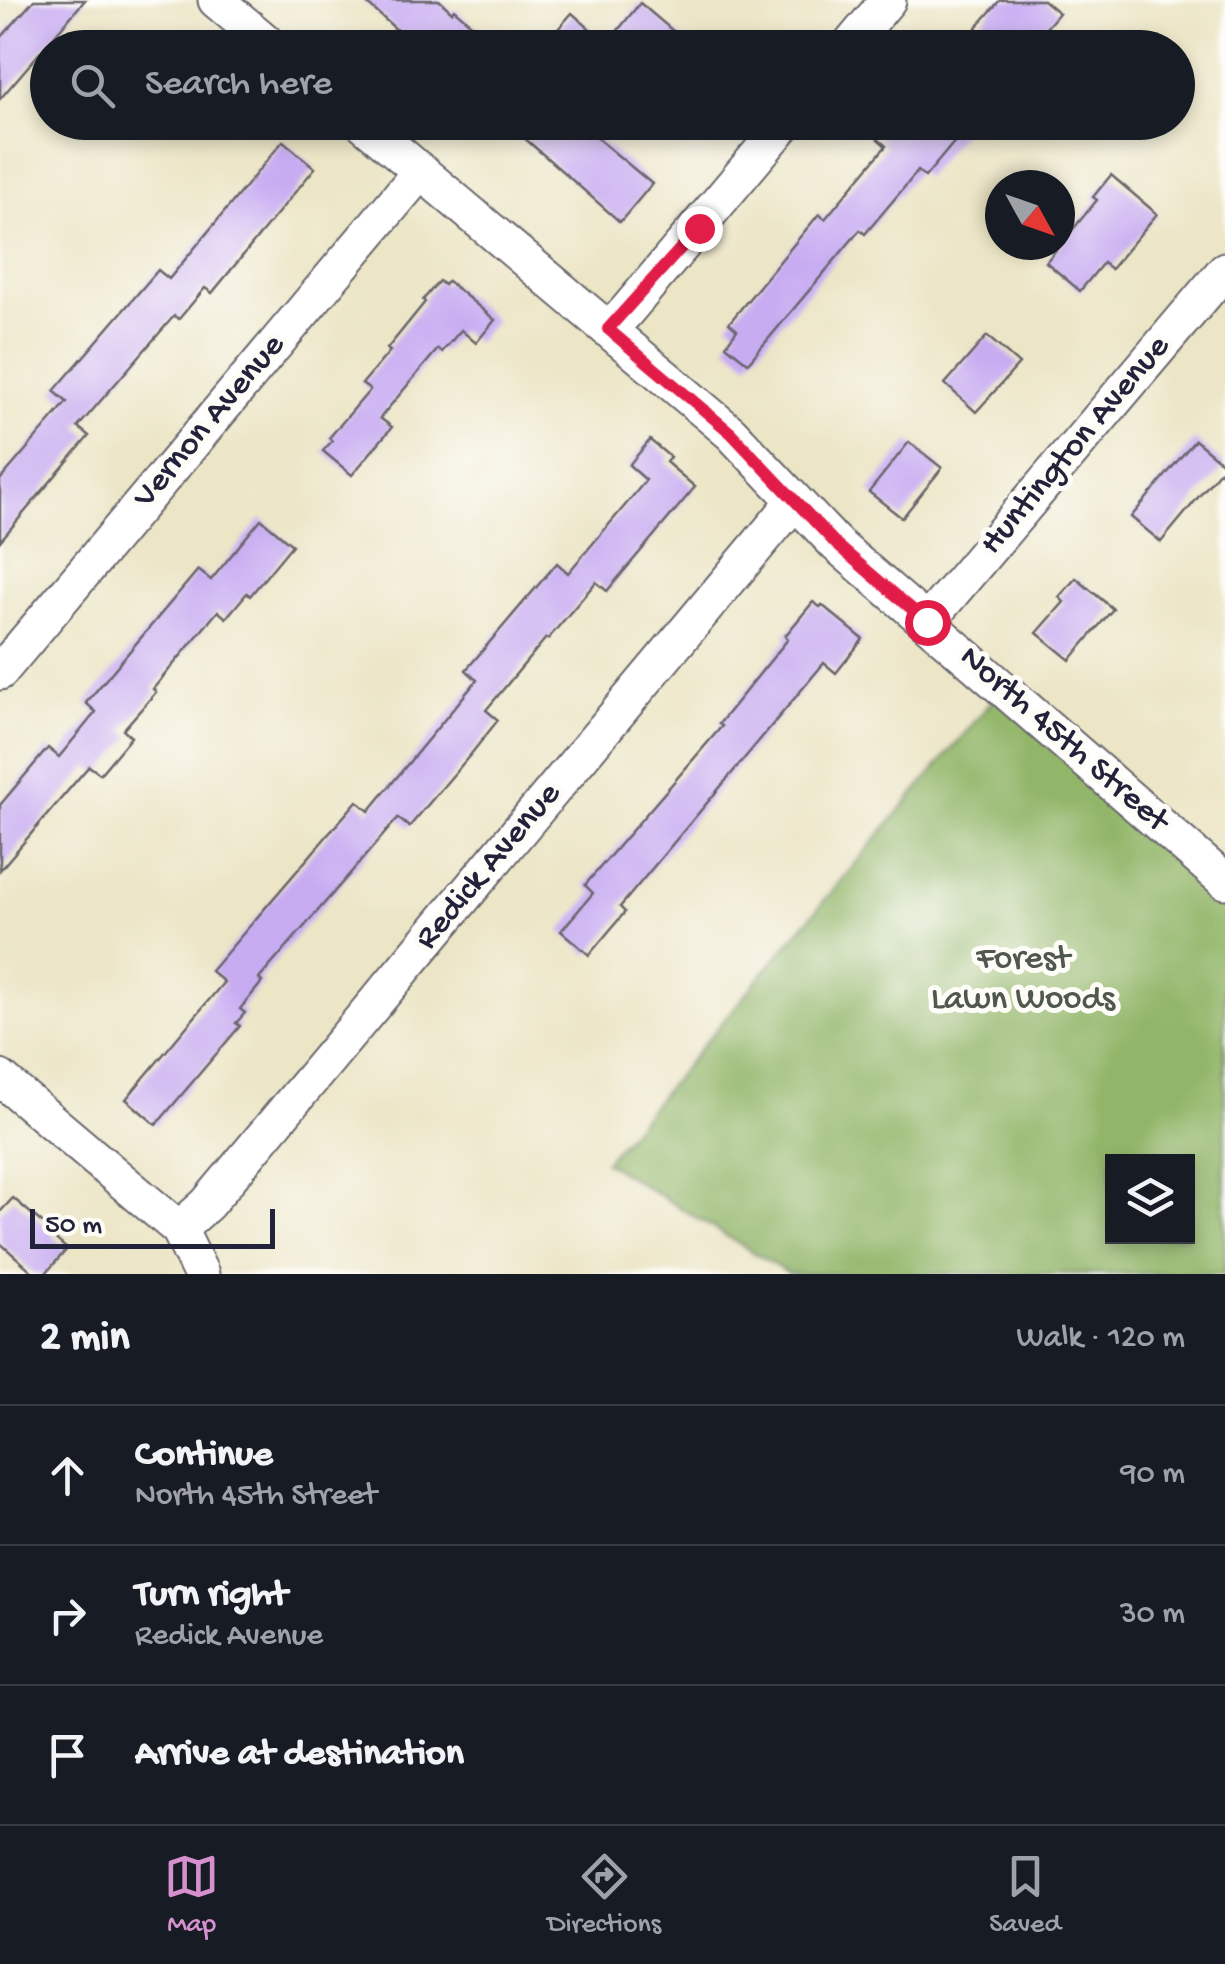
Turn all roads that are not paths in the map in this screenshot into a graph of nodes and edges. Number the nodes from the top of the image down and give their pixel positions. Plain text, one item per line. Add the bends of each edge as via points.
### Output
1 (216, 0) edge
2 (888, 0) edge
3 (252, 30) edge
4 (863, 30) edge
5 (383, 140) edge
6 (771, 140) edge
7 (420, 172) junction
8 (1225, 270) edge
9 (608, 329) junction
10 (794, 502) junction
11 (927, 622) junction
12 (0, 672) edge
13 (1225, 881) edge
14 (0, 1078) edge
15 (179, 1229) junction
16 (202, 1274) edge

1 - 3 street
2 - 4 street
5 - 7 street, North 45th Street
6 - 9 street
7 - 9 street, North 45th Street
7 - 12 street, Vernon Avenue
8 - 11 street, Huntington Avenue
9 - 10 street, North 45th Street via 731,433
10 - 11 street, North 45th Street
10 - 15 street, Redick Avenue
11 - 13 street, North 45th Street
14 - 15 street
15 - 16 street

